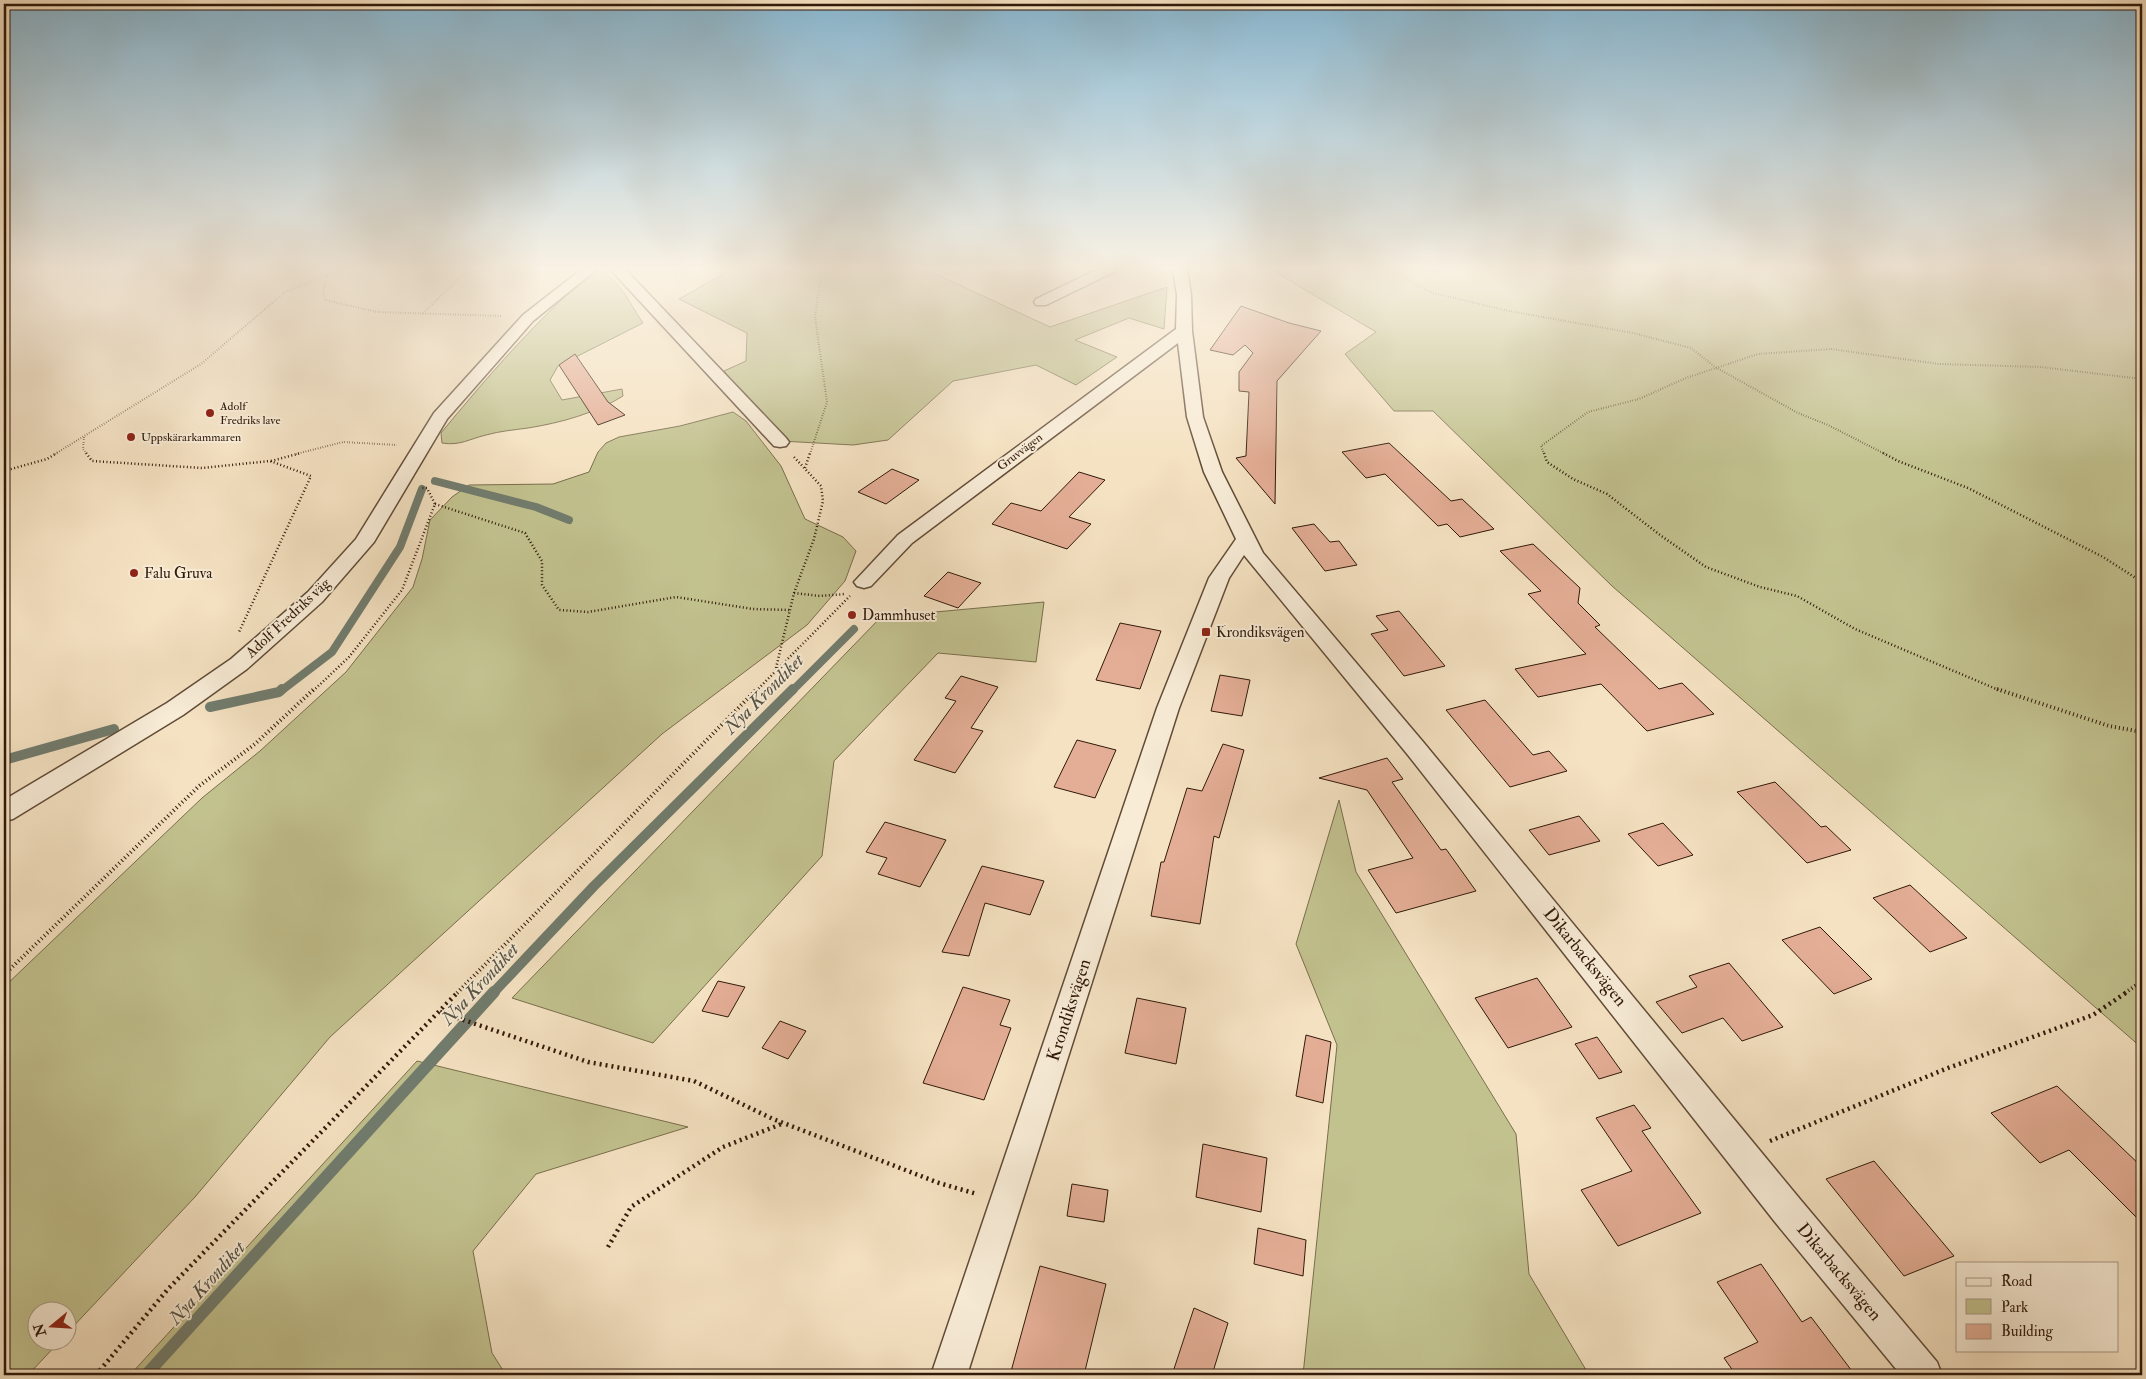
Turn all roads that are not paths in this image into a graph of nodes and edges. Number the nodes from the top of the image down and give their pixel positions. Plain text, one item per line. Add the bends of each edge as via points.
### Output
1 (514, 333) edge
2 (678, 333) edge
3 (1181, 333) edge
4 (1184, 333) edge
5 (780, 442) dead end
6 (1246, 540) junction
7 (864, 582) road end
8 (4, 812) edge
9 (949, 1375) edge
10 (1924, 1375) edge

1 - 8 street, Adolf Fredriks väg via 440,417 364,542 316,597 239,664 175,709
2 - 5 street
3 - 7 street, Gruvvägen via 905,539
4 - 6 street, Dikarbacksvägen via 1195,417 1217,479
6 - 9 street, Krondiksvägen via 1219,578 1168,708
6 - 10 street, Dikarbacksvägen via 1274,581 1422,756

